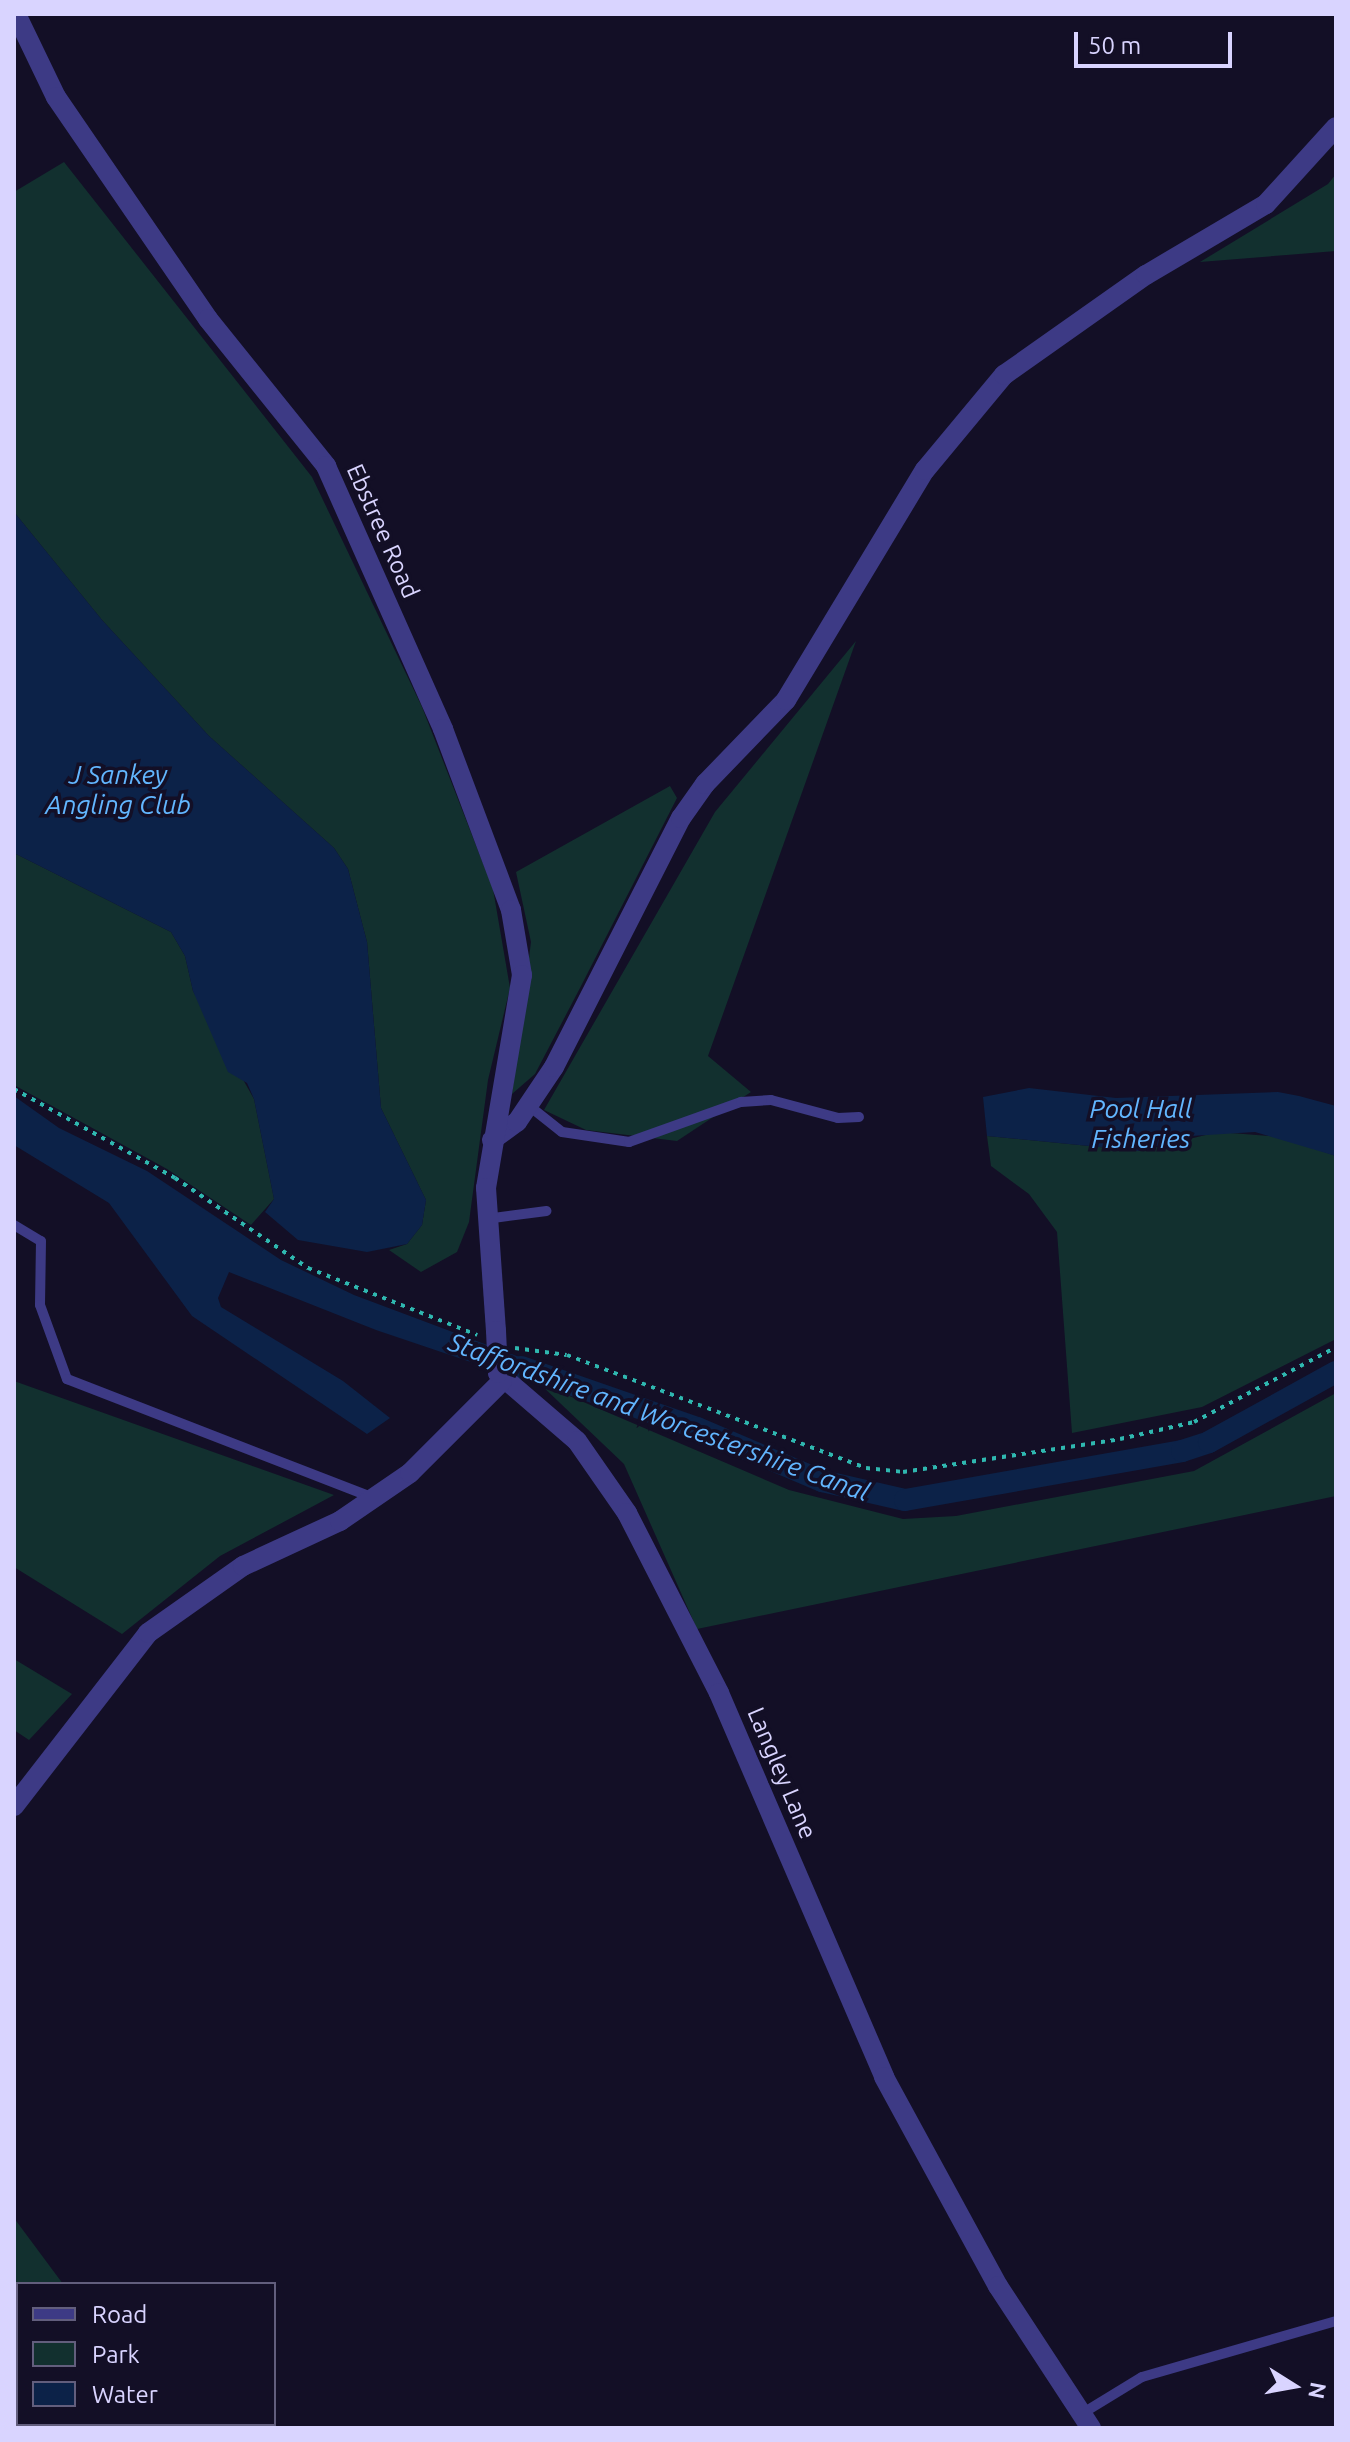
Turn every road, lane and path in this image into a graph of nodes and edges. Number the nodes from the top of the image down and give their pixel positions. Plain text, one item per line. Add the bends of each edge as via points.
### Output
1 (16, 14) edge
2 (1336, 127) edge
3 (14, 1089) edge
4 (528, 1105) junction
5 (859, 1117) dead end
6 (492, 1140) junction
7 (546, 1211) dead end
8 (486, 1219) junction
9 (14, 1225) edge
10 (494, 1338) junction
11 (1336, 1347) edge
12 (500, 1377) junction
13 (374, 1498) junction
14 (14, 1806) edge
15 (1336, 2321) edge
16 (1087, 2420) edge
17 (14, 2425) edge
18 (20, 2428) edge

1 - 6 street, Ebstree Road via 56,97 208,319 326,466 443,729 511,910 522,975
2 - 4 street via 1266,204 1146,275 994,387 925,470 786,700 705,784 681,818 554,1067
3 - 10 path via 175,1178 308,1268 359,1292
4 - 5 lane via 562,1132 629,1142 741,1102 771,1100 838,1118
4 - 6 street via 517,1122
6 - 8 street
7 - 8 lane
8 - 10 street
9 - 13 lane via 41,1241 40,1305 67,1379
10 - 11 path via 567,1355 866,1468 903,1472 1120,1439 1194,1422
10 - 12 street, bridge
12 - 13 street via 410,1473
12 - 16 street, Langley Lane via 577,1441 627,1513 719,1693 884,2077 998,2286
13 - 14 street via 340,1521 243,1566 148,1633
15 - 16 lane via 1142,2377
17 - 18 path

